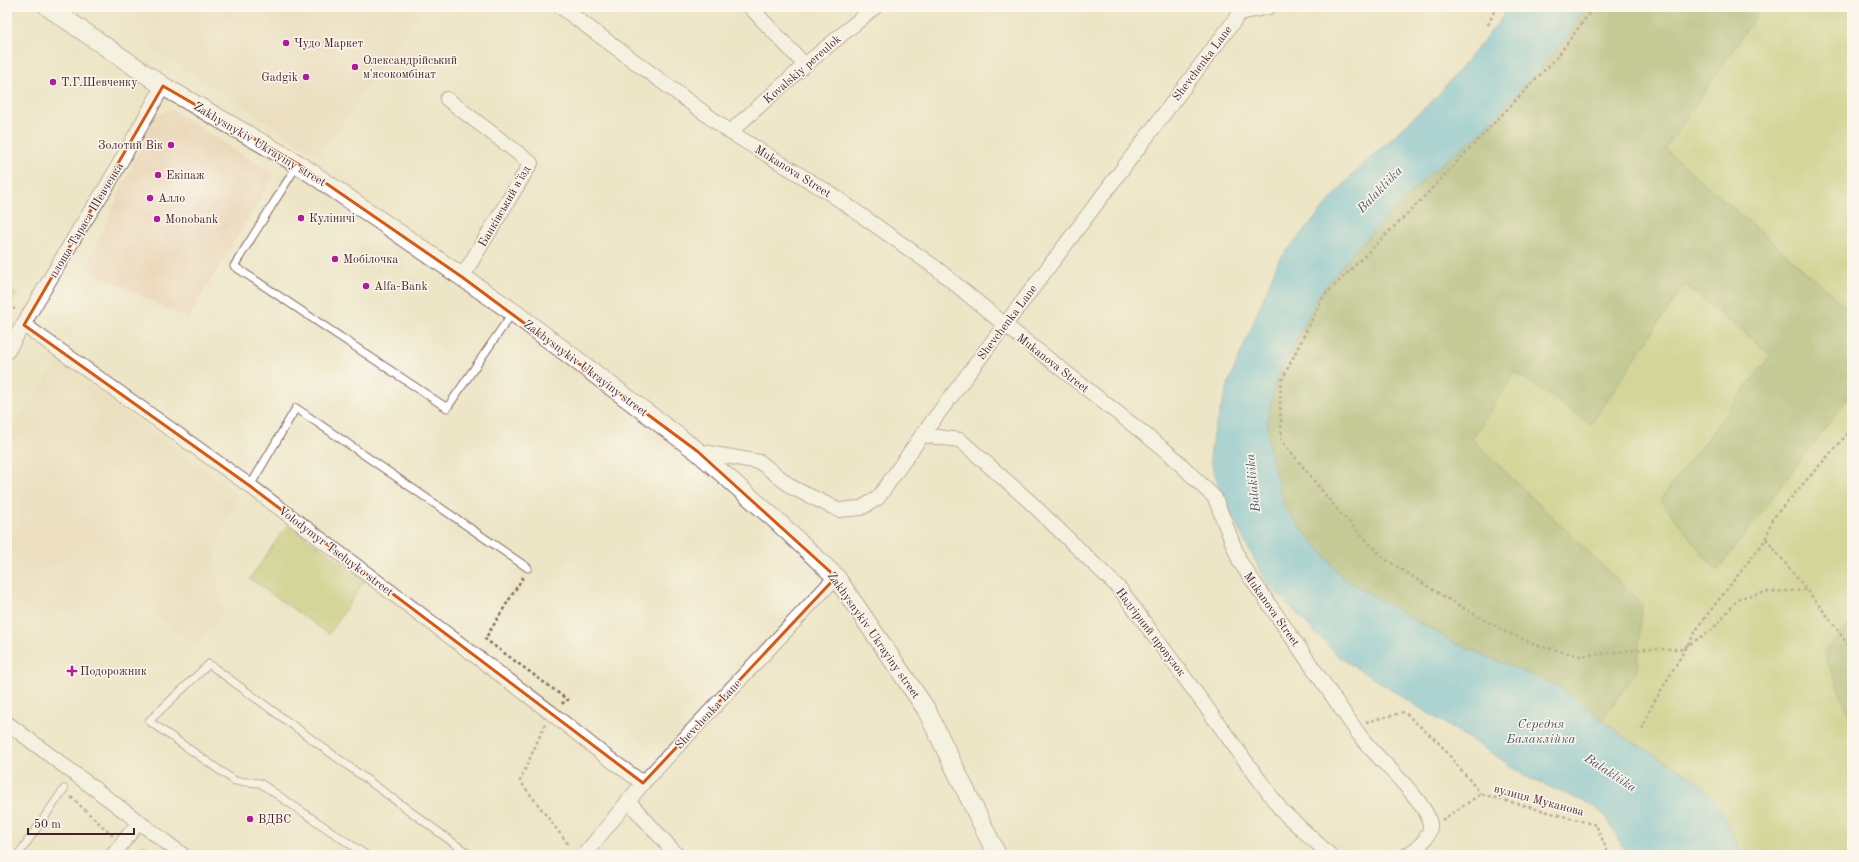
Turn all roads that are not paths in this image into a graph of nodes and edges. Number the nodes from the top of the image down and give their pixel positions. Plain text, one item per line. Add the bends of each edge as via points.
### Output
1 (48, 7) edge
2 (561, 7) edge
3 (750, 7) edge
4 (875, 7) edge
5 (1269, 7) edge
6 (805, 65) junction
7 (163, 86) junction
8 (447, 99) dead end
9 (730, 132) junction
10 (298, 164) junction
11 (462, 277) junction
12 (513, 312) junction
13 (24, 325) junction
14 (1005, 325) junction
15 (7, 352) edge
16 (922, 435) junction
17 (697, 451) junction
18 (250, 486) junction
19 (528, 568) dead end
20 (836, 577) junction
21 (7, 723) edge
22 (643, 783) junction
23 (64, 790) road end
24 (628, 802) junction
25 (139, 822) junction
26 (117, 849) edge
27 (1416, 853) edge
28 (18, 855) edge
29 (183, 855) edge
30 (366, 855) edge
31 (470, 855) edge
32 (584, 855) edge
33 (677, 855) edge
34 (997, 855) edge
35 (1330, 855) edge

1 - 7 street, Zakhysnykiv Ukrayiny street
2 - 9 street, Mukanova Street
3 - 6 street
4 - 6 street, Kovalskiy pereulok
5 - 14 street, Shevchenka Lane via 1240,13
6 - 9 street, Kovalskiy pereulok
7 - 10 street, Zakhysnykiv Ukrayiny street
7 - 13 street, площа Тараса Шевченка
8 - 11 street, Банківський в'їзд via 531,163
9 - 14 street, Mukanova Street via 831,194 936,268
10 - 11 street, Zakhysnykiv Ukrayiny street
10 - 12 lane via 234,266 447,408
11 - 12 street, Zakhysnykiv Ukrayiny street
12 - 17 street, Zakhysnykiv Ukrayiny street
13 - 15 street, площа Тараса Шевченка
13 - 18 street, Volodymyr Tseluyko street
14 - 16 street, Shevchenka Lane
14 - 27 street, Mukanova Street via 1170,454 1215,498 1240,562 1352,726 1428,814 1430,828
16 - 17 street, Shevchenka Lane via 878,498 861,508 839,510 793,488 760,462
16 - 35 street, Надгірний провулок via 960,440 1120,589 1282,810
17 - 20 street, Zakhysnykiv Ukrayiny street via 777,520
18 - 19 lane via 296,408
18 - 22 street, Volodymyr Tseluyko street
20 - 22 street, Shevchenka Lane
20 - 34 street, Zakhysnykiv Ukrayiny street via 926,709
21 - 25 street
22 - 24 street, Shevchenka Lane
23 - 28 lane
24 - 32 street, Shevchenka Lane
24 - 33 street
25 - 26 street
25 - 29 street
30 - 31 lane via 260,783 235,781 149,721 209,664

